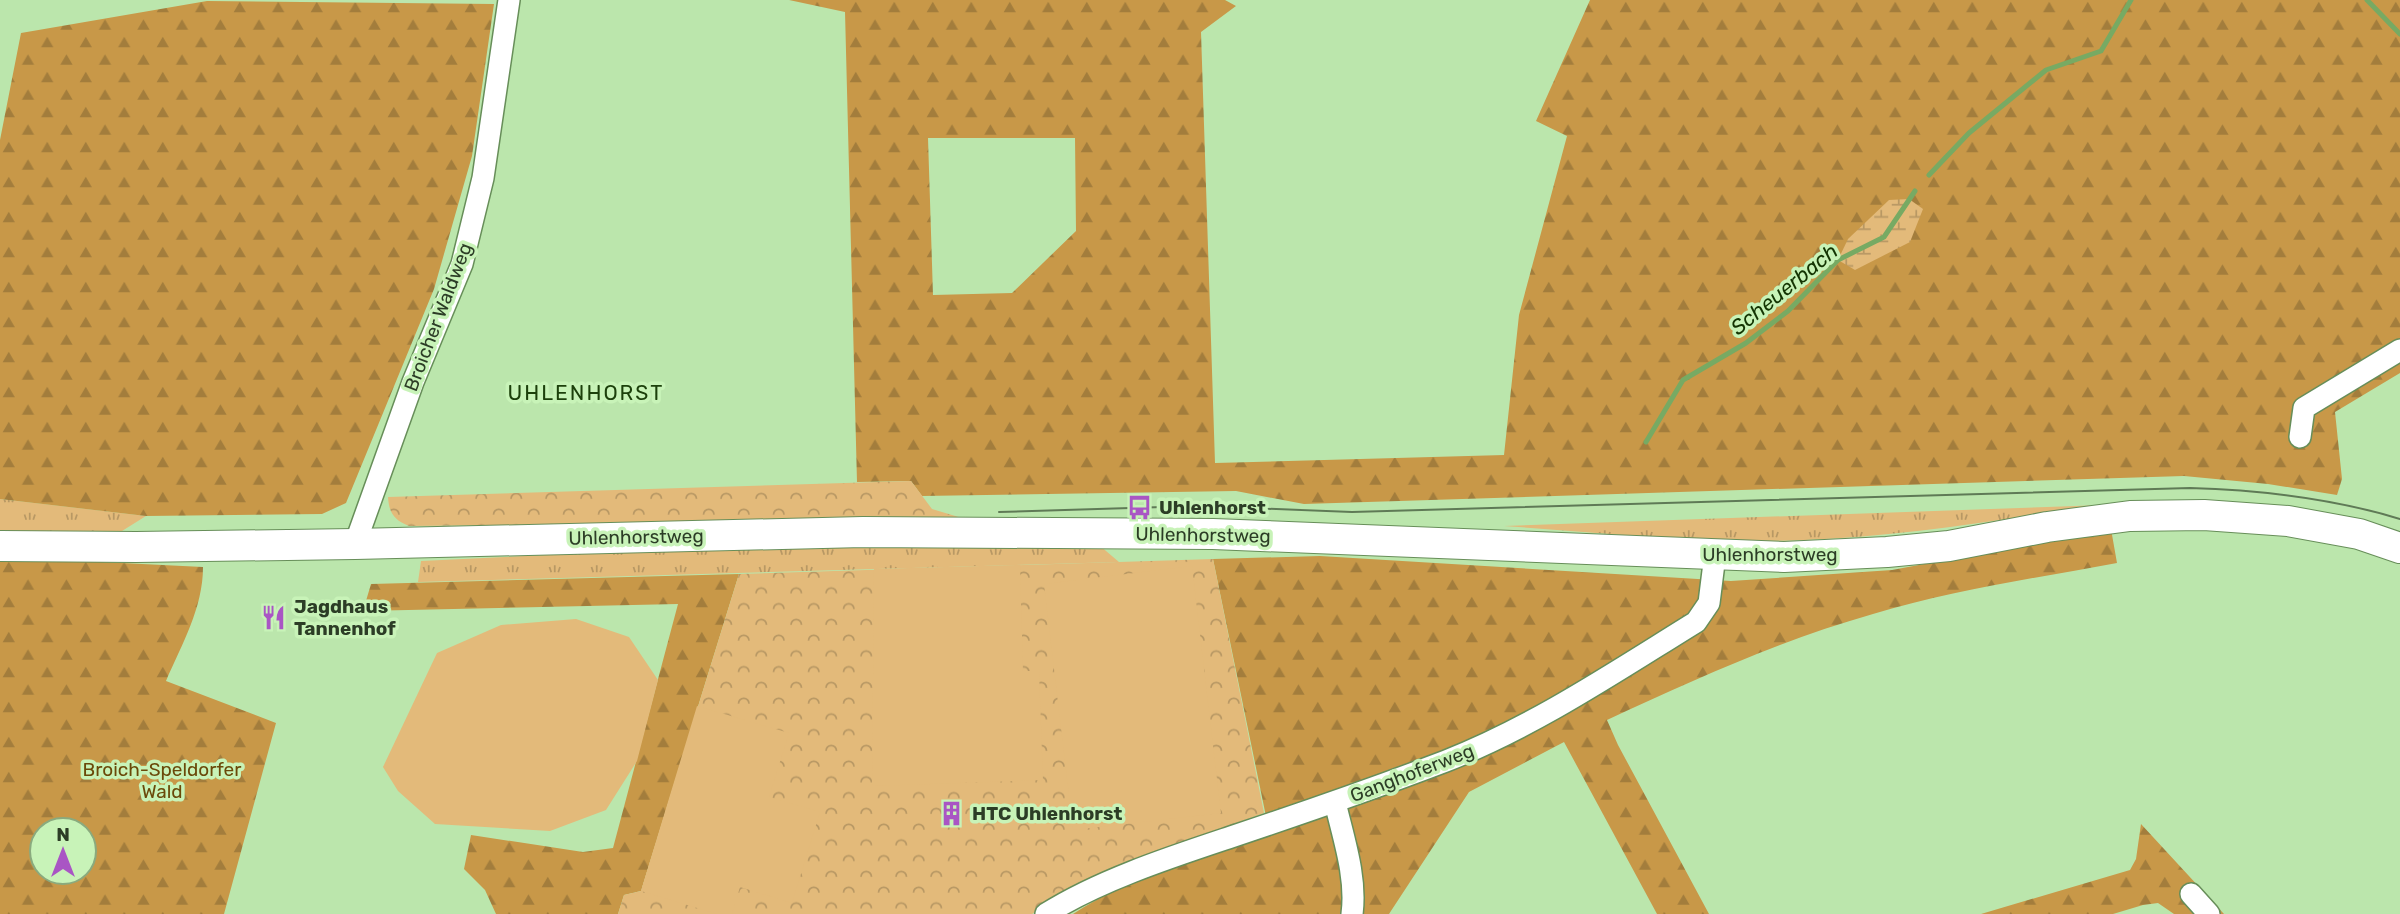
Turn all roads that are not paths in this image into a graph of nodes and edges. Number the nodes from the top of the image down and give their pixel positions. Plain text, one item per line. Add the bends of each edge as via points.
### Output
1 (509, 0) edge
2 (2400, 350) edge
3 (2300, 437) dead end
4 (355, 544) junction
5 (0, 546) edge
6 (2400, 548) edge
7 (1716, 555) junction
8 (1335, 802) junction
9 (2191, 894) dead end
10 (1046, 914) edge
11 (1352, 914) edge
12 (2208, 914) edge

1 - 4 street, Broicher Waldweg via 483,178 462,264 413,382
2 - 3 street via 2304,408
4 - 5 main road, Uhlenhorstweg
4 - 7 main road, Uhlenhorstweg via 863,532 1213,534
6 - 7 main road, Uhlenhorstweg via 2359,534 2288,521 2204,515 2130,516 1887,552
7 - 8 street, Ganghoferweg via 1709,603 1696,622 1519,728 1447,761
8 - 10 street, Ganghoferweg via 1160,861
8 - 11 street via 1348,857
9 - 12 street

